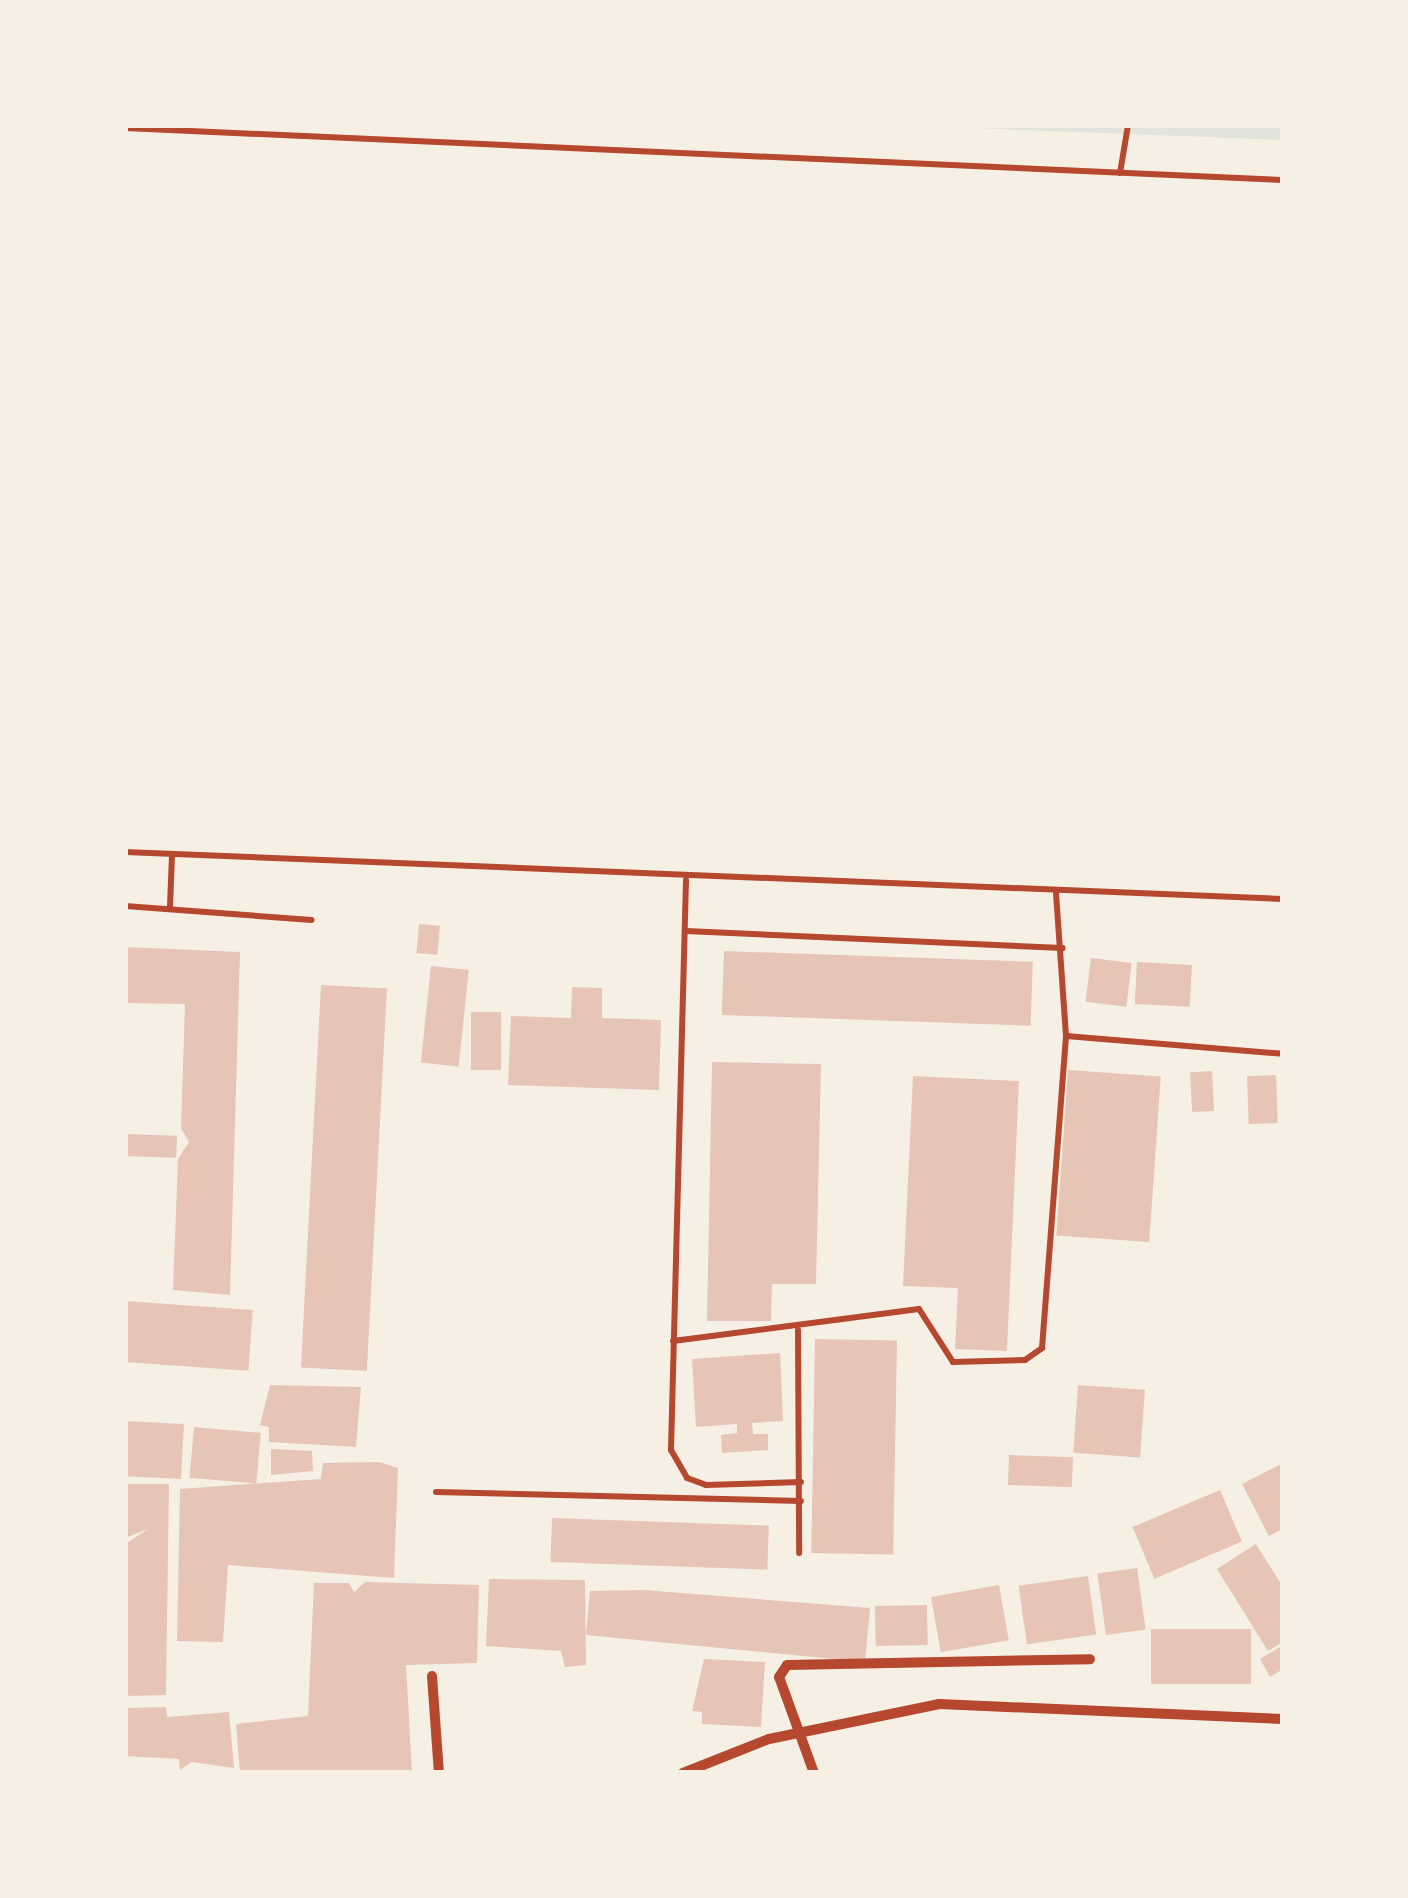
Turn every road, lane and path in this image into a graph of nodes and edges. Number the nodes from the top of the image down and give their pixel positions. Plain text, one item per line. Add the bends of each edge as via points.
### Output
1 (1128, 125) edge
2 (125, 128) edge
3 (1120, 172) junction
4 (1283, 180) edge
5 (125, 852) edge
6 (172, 854) junction
7 (686, 880) junction
8 (1056, 893) junction
9 (1283, 899) edge
10 (125, 906) edge
11 (170, 907) junction
12 (312, 920) dead end
13 (686, 931) junction
14 (1064, 948) junction
15 (1066, 1036) junction
16 (1283, 1054) edge
17 (798, 1330) junction
18 (673, 1342) junction
19 (801, 1482) junction
20 (436, 1492) dead end
21 (801, 1501) junction
22 (799, 1553) dead end
23 (1090, 1659) dead end
24 (432, 1676) dead end
25 (1283, 1719) edge
26 (795, 1733) junction
27 (438, 1773) edge
28 (683, 1773) edge
29 (814, 1773) edge

1 - 3 lane
2 - 3 lane
3 - 4 lane
5 - 6 lane
6 - 7 lane
6 - 11 lane
7 - 8 lane
7 - 13 lane
8 - 9 lane
8 - 14 lane
10 - 11 lane
11 - 12 lane
13 - 14 lane
13 - 18 lane
14 - 15 lane
15 - 16 lane
15 - 17 lane via 1042,1348 1024,1360 952,1362 920,1309
17 - 18 lane
17 - 19 lane
18 - 19 lane via 671,1450 687,1478
19 - 21 lane
20 - 21 lane
21 - 22 lane
23 - 26 street via 787,1666 780,1677
24 - 27 street
25 - 26 street via 939,1704
26 - 28 street
26 - 29 street

